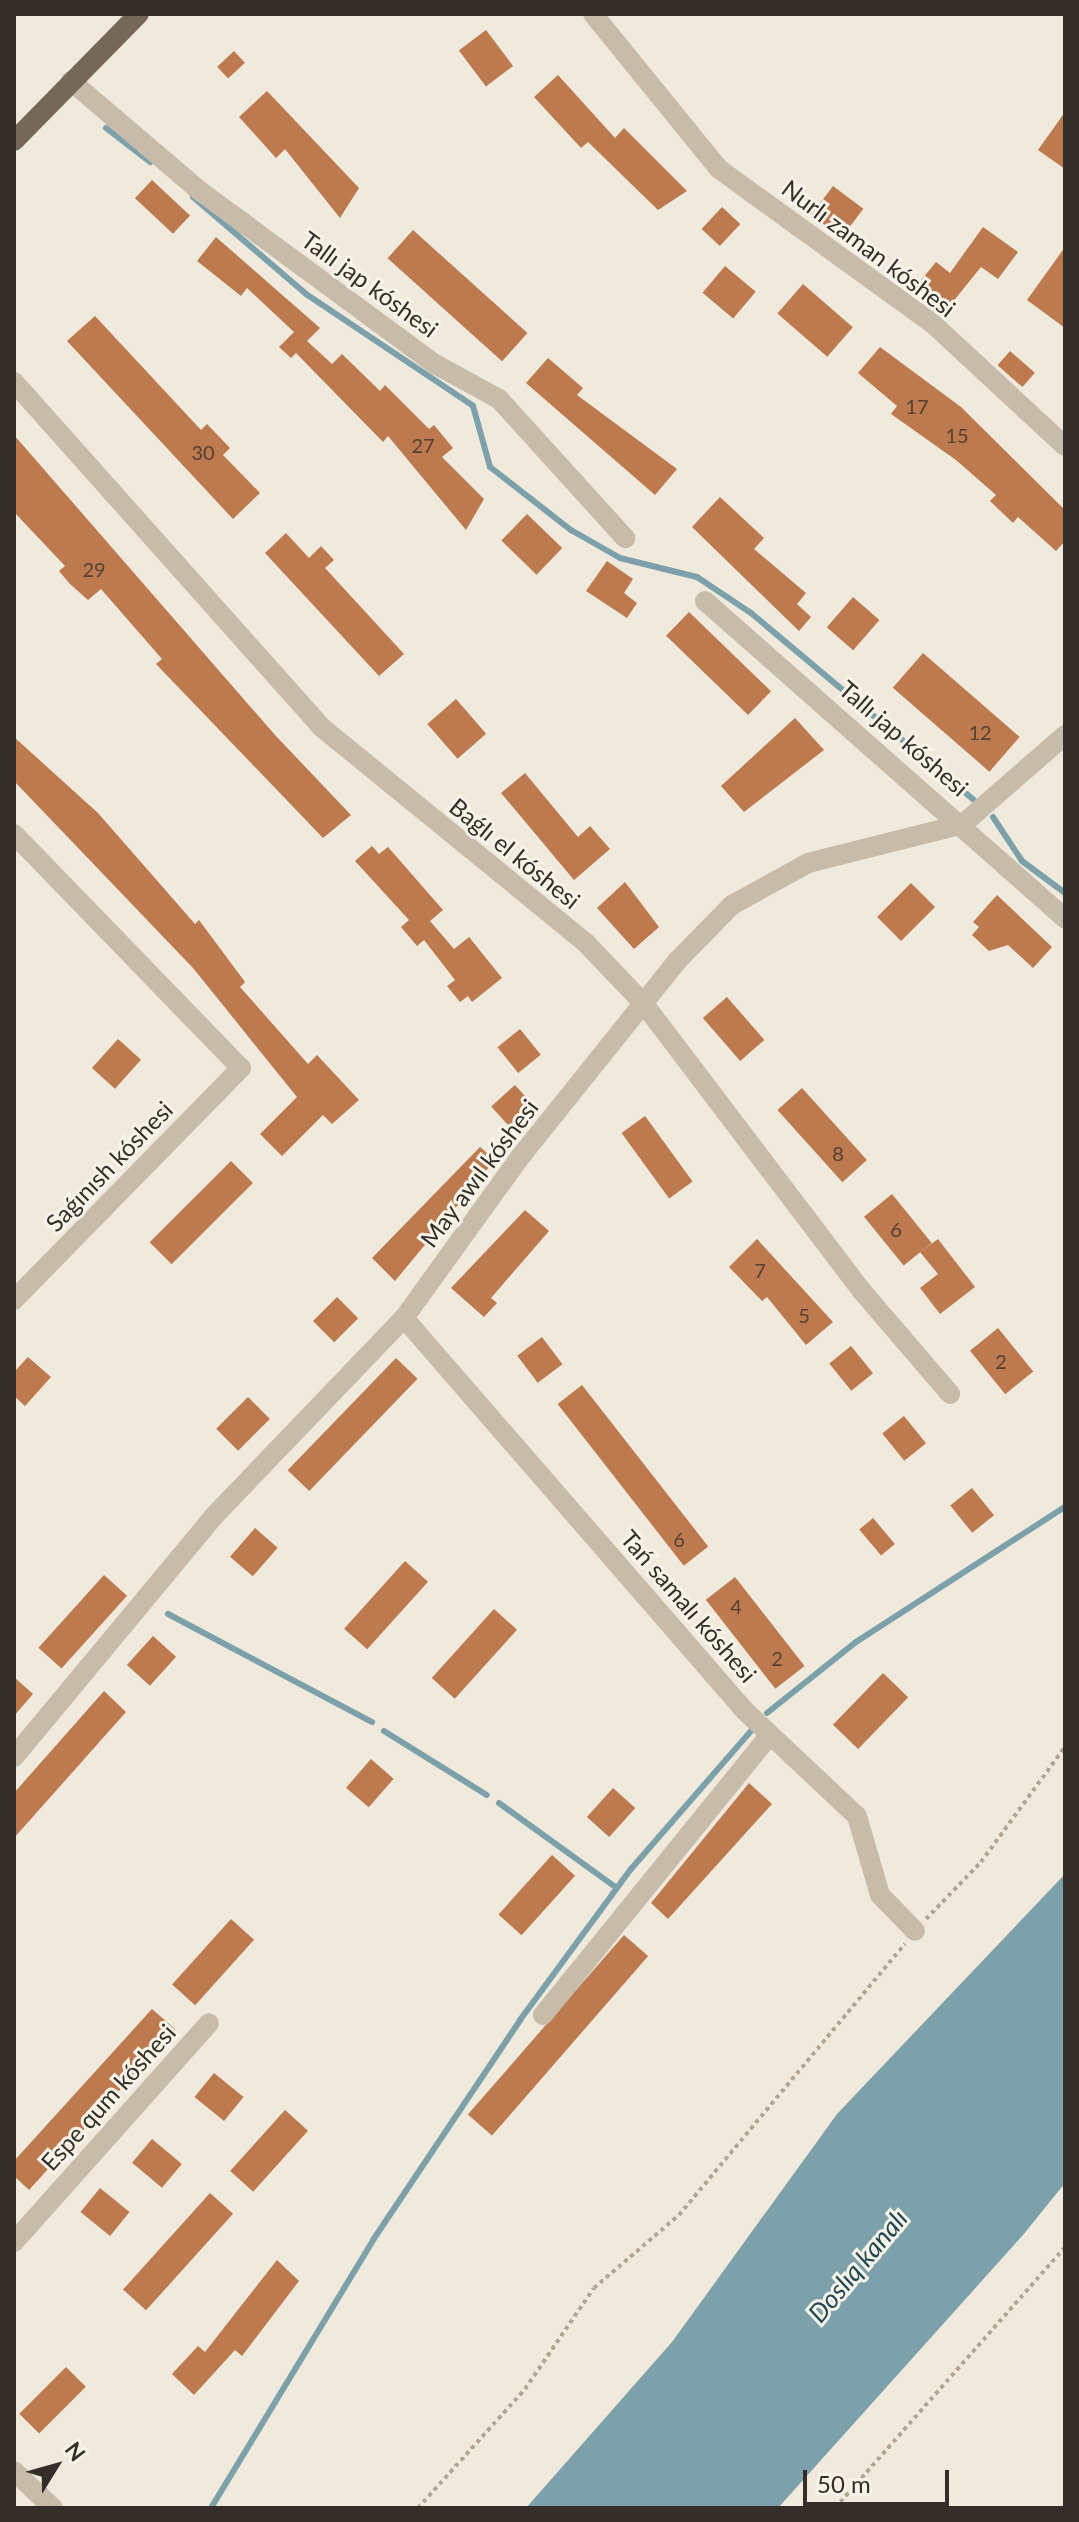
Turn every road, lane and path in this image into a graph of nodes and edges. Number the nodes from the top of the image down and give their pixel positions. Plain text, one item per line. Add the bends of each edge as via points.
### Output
1 (139, 14) edge
2 (593, 14) edge
3 (71, 81) junction
4 (14, 141) edge
5 (14, 382) edge
6 (1065, 446) edge
7 (625, 538) dead end
8 (705, 601) dead end
9 (1065, 735) edge
10 (963, 824) junction
11 (14, 834) edge
12 (1065, 918) edge
13 (644, 1004) junction
14 (14, 1300) edge
15 (404, 1318) junction
16 (950, 1394) dead end
17 (770, 1735) junction
18 (1065, 1747) edge
19 (14, 1757) edge
20 (915, 1931) junction
21 (543, 2015) dead end
22 (209, 2023) dead end
23 (14, 2242) edge
24 (1065, 2247) edge
25 (14, 2471) edge
26 (53, 2508) edge
27 (418, 2508) edge
28 (835, 2508) edge

1 - 3 main road
2 - 6 street, Nurlı zaman kóshesi via 719,169 932,323
3 - 4 main road
3 - 7 street, Tallı jap kóshesi via 200,191 435,364 499,399
5 - 13 street, Baǵlı el kóshesi via 320,726 585,942
8 - 10 street, Tallı jap kóshesi
9 - 10 street, May awıl kóshesi
10 - 12 street, Tallı jap kóshesi
10 - 13 street, May awıl kóshesi via 808,863 732,905
11 - 14 street, Saǵınısh kóshesi via 241,1068
13 - 15 street, May awıl kóshesi via 521,1156
13 - 16 street, Baǵlı el kóshesi via 861,1290
15 - 17 street, Tań samalı kóshesi
15 - 19 street, May awıl kóshesi via 214,1516
17 - 20 street, Tań samalı kóshesi via 857,1816 880,1895
17 - 21 street
18 - 20 path via 981,1862
20 - 27 path via 679,2215 594,2288 525,2389
22 - 23 street, Espe qum kóshesi
24 - 28 path
25 - 26 street

